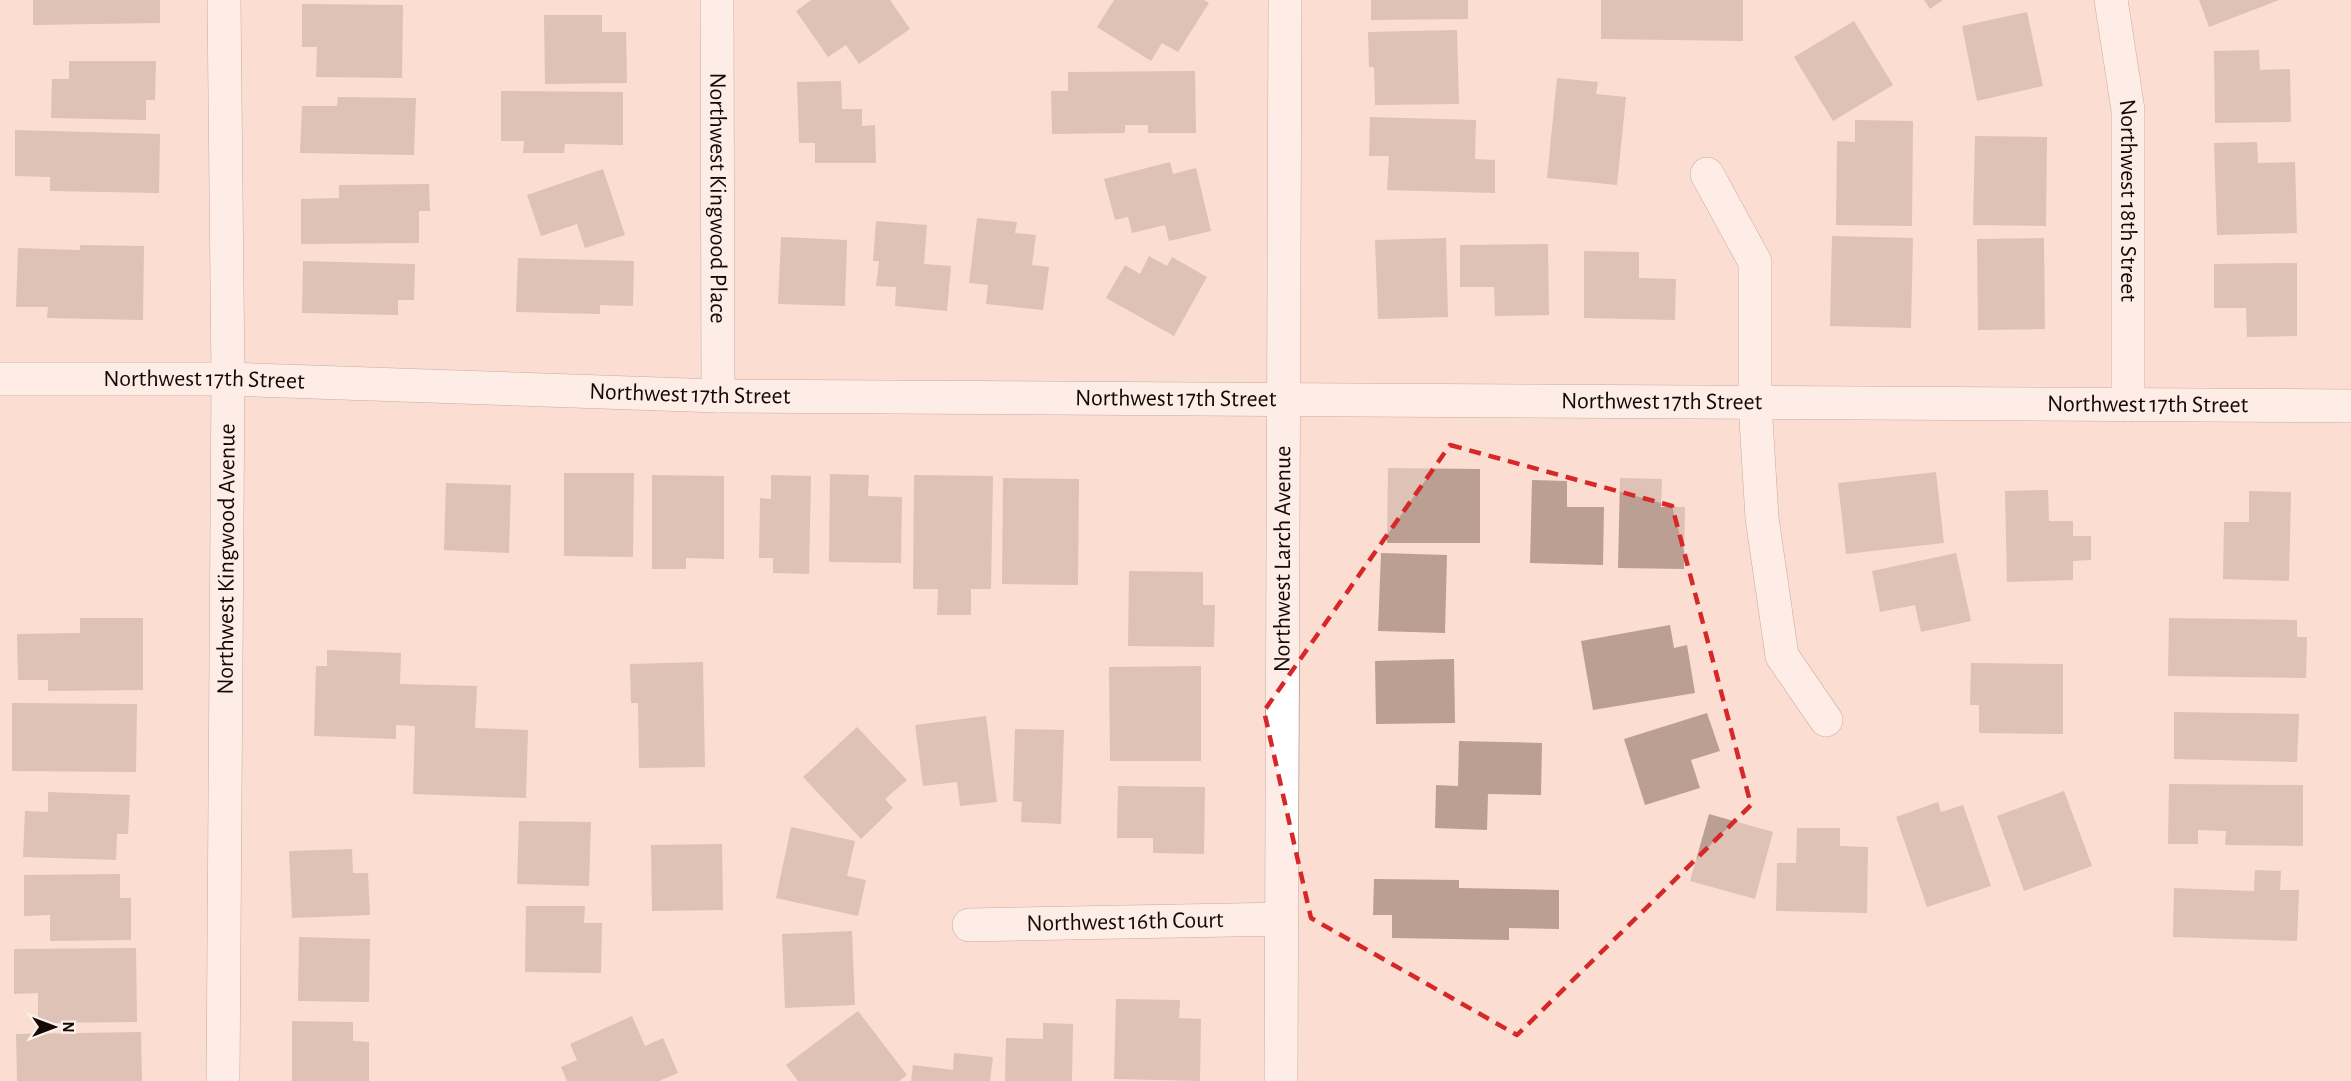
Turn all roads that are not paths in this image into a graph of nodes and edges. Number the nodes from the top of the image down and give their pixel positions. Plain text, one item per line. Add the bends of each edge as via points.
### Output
1 (225, 0) edge
2 (717, 0) edge
3 (1285, 0) edge
4 (2111, 0) edge
5 (1707, 174) dead end
6 (0, 379) edge
7 (228, 379) junction
8 (718, 396) junction
9 (1284, 401) junction
10 (1755, 403) junction
11 (2128, 405) junction
12 (2351, 406) edge
13 (1826, 720) dead end
14 (1282, 919) junction
15 (969, 925) dead end
16 (223, 1081) edge
17 (1281, 1081) edge

1 - 7 street, Northwest Kingwood Avenue
2 - 8 street, Northwest Kingwood Place
3 - 9 street, Northwest Larch Avenue
4 - 11 street, Northwest 18th Street via 2128,111
5 - 10 street via 1755,262
6 - 7 street, Northwest 17th Street
7 - 8 street, Northwest 17th Street
7 - 16 street, Northwest Kingwood Avenue
8 - 9 street, Northwest 17th Street
9 - 10 street, Northwest 17th Street
9 - 14 street, Northwest Larch Avenue
10 - 11 street, Northwest 17th Street
10 - 13 street via 1762,518 1782,656
11 - 12 street, Northwest 17th Street
14 - 15 street, Northwest 16th Court
14 - 17 street, Northwest Larch Avenue

